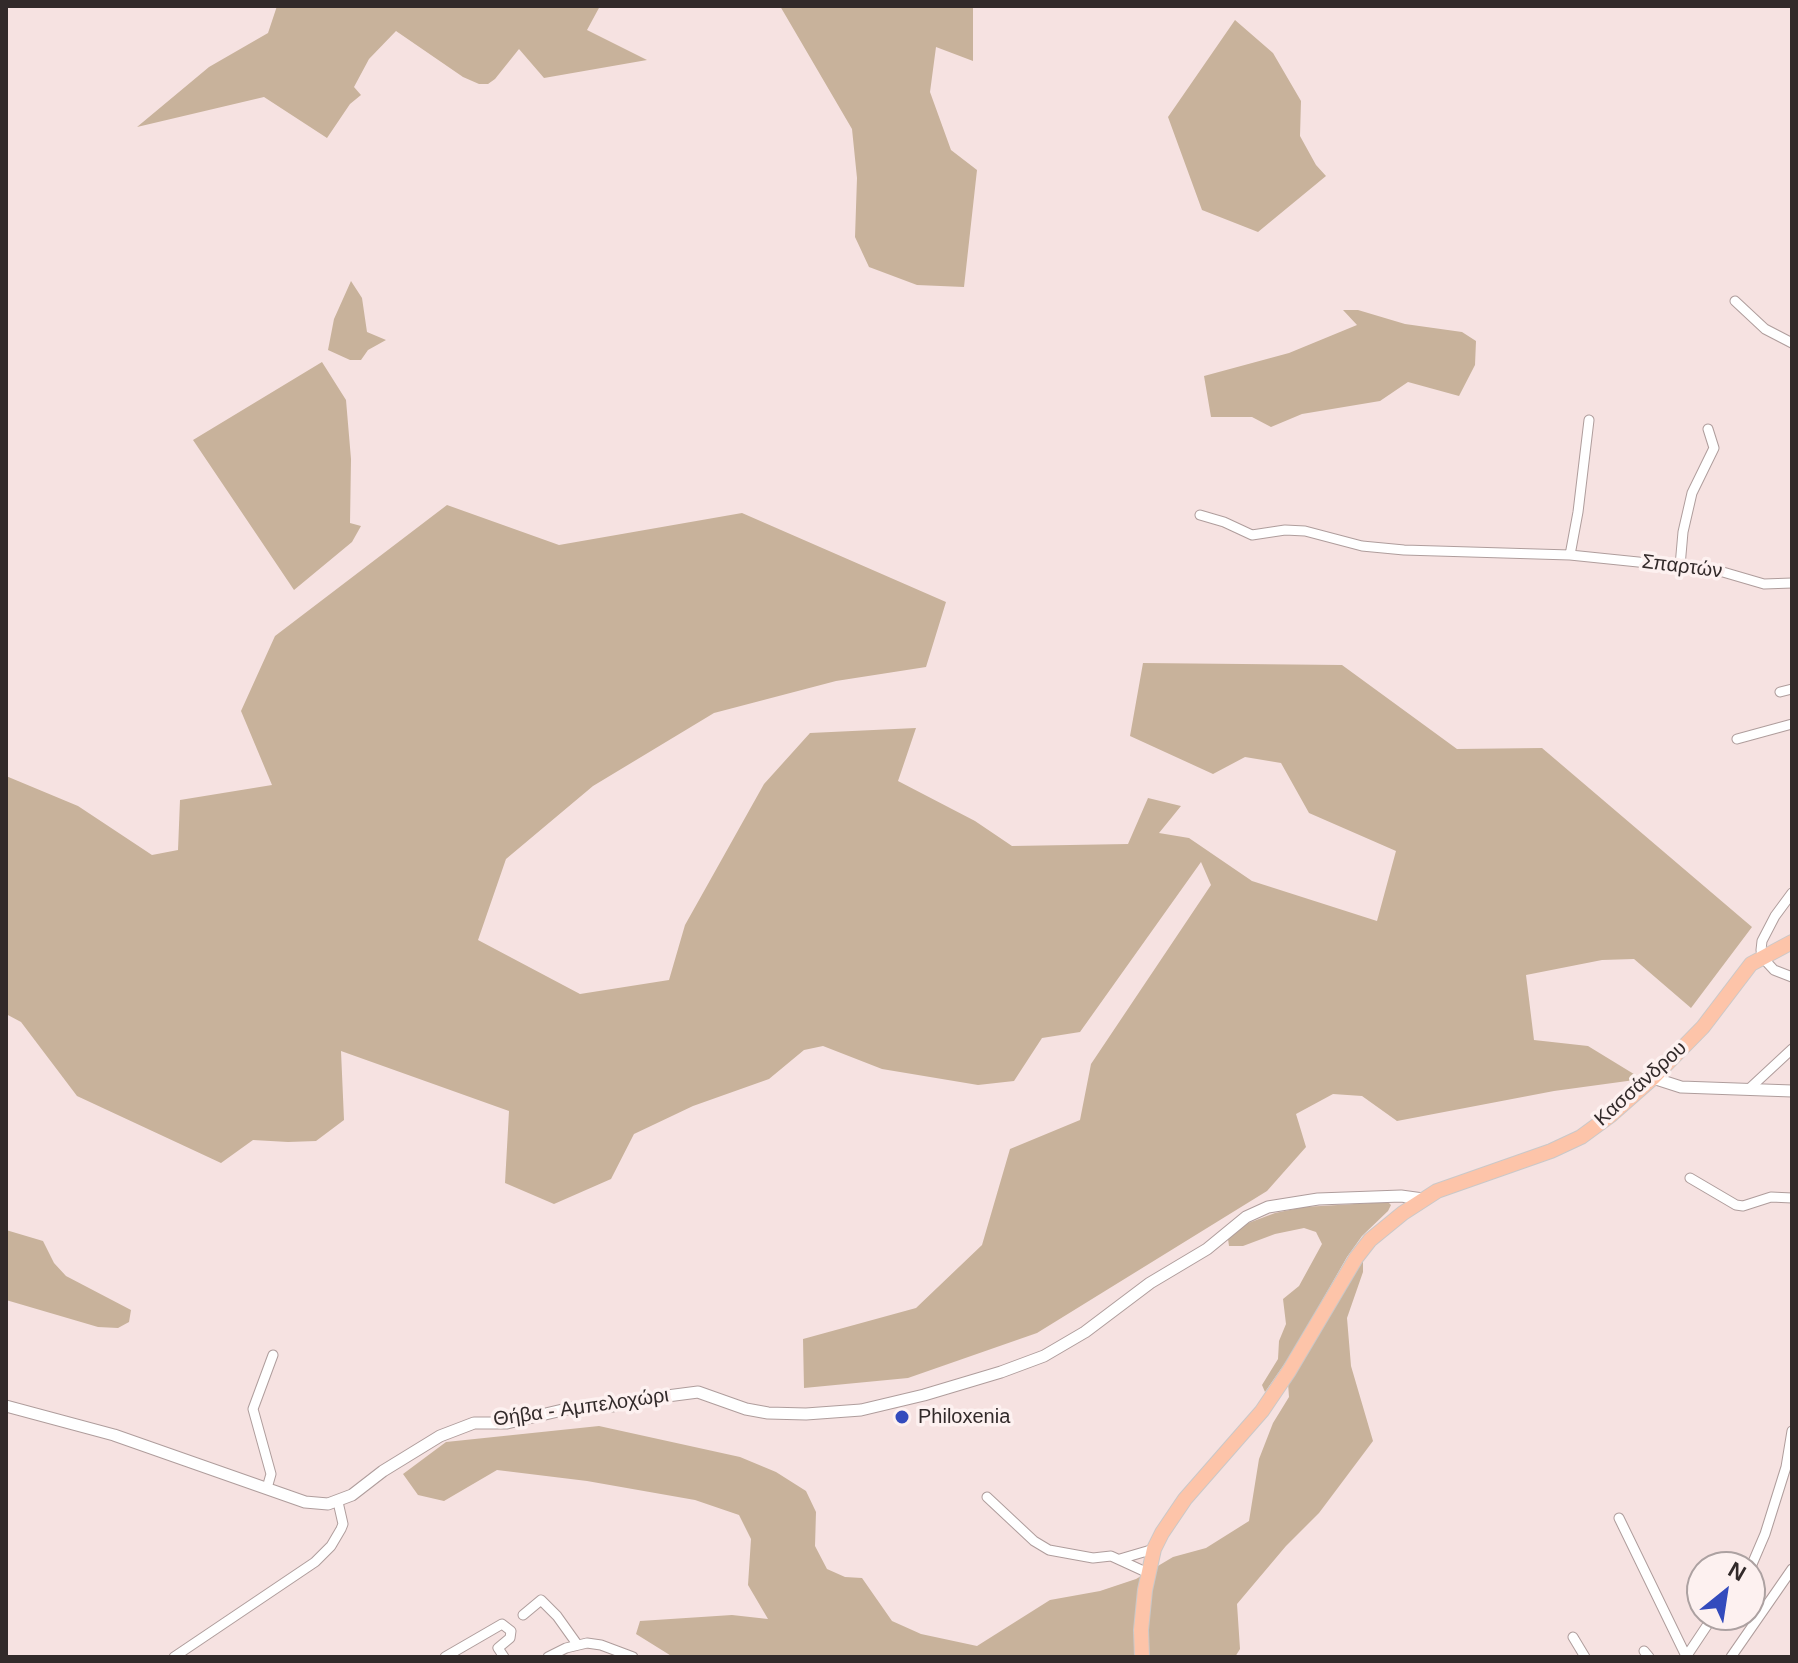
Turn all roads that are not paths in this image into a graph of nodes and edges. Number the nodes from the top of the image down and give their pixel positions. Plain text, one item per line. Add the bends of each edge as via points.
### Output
1 (1735, 301) dead end
2 (1792, 343) edge
3 (1589, 420) dead end
4 (1708, 429) dead end
5 (1200, 515) dead end
6 (1570, 555) junction
7 (1680, 566) junction
8 (1792, 583) edge
9 (1792, 689) edge
10 (1780, 692) dead end
11 (1792, 724) edge
12 (1737, 739) dead end
13 (1792, 893) edge
14 (1792, 942) edge
15 (1762, 957) junction
16 (1792, 977) edge
17 (1792, 1049) edge
18 (1653, 1078) junction
19 (1750, 1088) junction
20 (1792, 1091) edge
21 (1690, 1178) dead end
22 (1792, 1198) edge
23 (1423, 1199) junction
24 (273, 1355) dead end
25 (6, 1406) edge
26 (1792, 1431) edge
27 (267, 1488) junction
28 (987, 1497) dead end
29 (338, 1502) junction
30 (1619, 1518) dead end
31 (1154, 1549) junction
32 (1758, 1551) edge
33 (1120, 1559) junction
34 (1792, 1569) edge
35 (1148, 1573) junction
36 (523, 1615) dead end
37 (1703, 1631) edge
38 (1573, 1637) dead end
39 (577, 1644) junction
40 (564, 1653) edge
41 (1686, 1656) edge
42 (174, 1657) edge
43 (445, 1657) edge
44 (504, 1657) edge
45 (548, 1657) edge
46 (633, 1657) edge
47 (1142, 1657) edge
48 (1585, 1657) edge
49 (1731, 1657) edge

1 - 2 street via 1765,329
3 - 6 street
4 - 7 street via 1714,448 1692,493
5 - 6 street, Σπαρτών via 1252,535 1305,531 1390,548
6 - 7 street, Σπαρτών
7 - 8 street, Σπαρτών via 1764,584
9 - 10 street
11 - 12 street
13 - 15 street via 1762,941
14 - 15 main road, Κασσάνδρου
15 - 16 street via 1774,970
15 - 18 main road, Κασσάνδρου
17 - 19 street
18 - 19 street via 1681,1087
18 - 23 main road, Κασσάνδρου via 1581,1137
19 - 20 street
21 - 22 street via 1736,1205
23 - 29 street, Θήβα - Αμπελοχώρι via 1318,1199 1268,1207 1044,1356 924,1395 861,1410 806,1414 757,1411 698,1392 571,1408 507,1423 474,1423 440,1436
23 - 31 main road, Κασσάνδρου via 1386,1225 1356,1258 1262,1411 1173,1514
24 - 27 street via 253,1409 271,1474
25 - 27 street via 114,1435
26 - 32 street via 1786,1467
27 - 29 street via 317,1505
28 - 33 street via 1049,1550
29 - 42 street via 343,1524 315,1562
30 - 41 street
31 - 33 street
31 - 35 main road, Κασσάνδρου
33 - 35 street
34 - 49 street
35 - 47 main road, Κασσάνδρου
36 - 39 street via 541,1600
37 - 41 street
38 - 48 street
39 - 40 street
39 - 46 street via 601,1645
40 - 45 street
43 - 44 street via 502,1624 511,1631 498,1648

